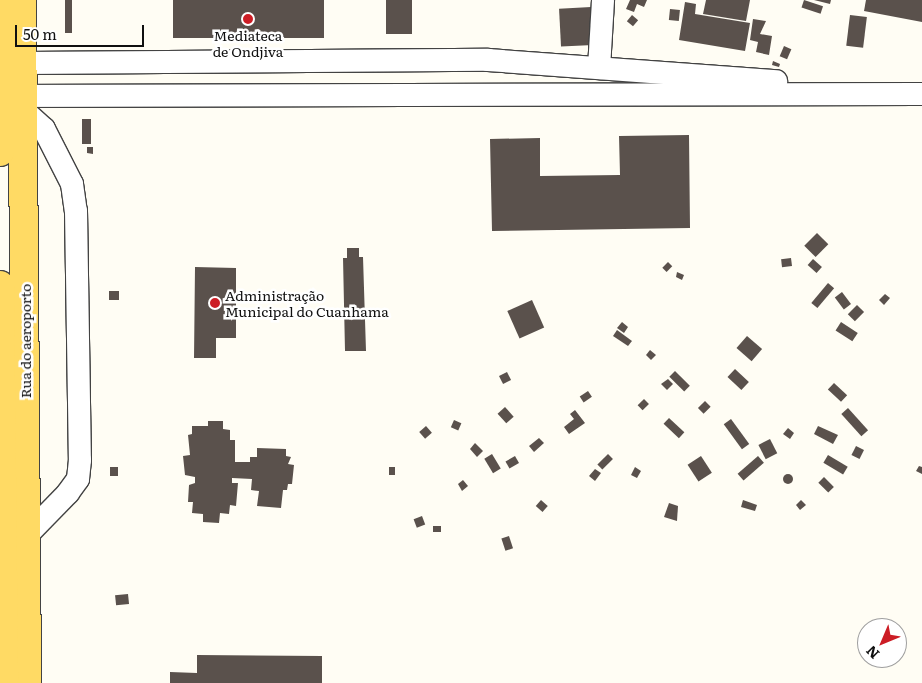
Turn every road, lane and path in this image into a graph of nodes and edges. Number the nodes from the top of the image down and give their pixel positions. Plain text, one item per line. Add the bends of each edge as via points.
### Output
1 (0, 0) edge
2 (22, 0) edge
3 (603, 0) edge
4 (23, 63) junction
5 (599, 68) junction
6 (922, 93) edge
7 (12, 100) edge
8 (0, 152) edge
9 (0, 285) edge
10 (26, 536) junction
11 (4, 683) edge
12 (27, 683) edge

1 - 7 main road, Rua do aeroporto
2 - 4 main road, Rua do aeroporto
3 - 5 street
4 - 5 street via 488,60
4 - 7 main road, Rua do aeroporto
5 - 6 street
6 - 7 street
7 - 8 main road, Rua do aeroporto
7 - 10 main road, Rua do aeroporto
7 - 10 street via 44,129 72,184 76,211 78,479 68,494
9 - 11 main road, Rua do aeroporto
10 - 12 main road, Rua do aeroporto

